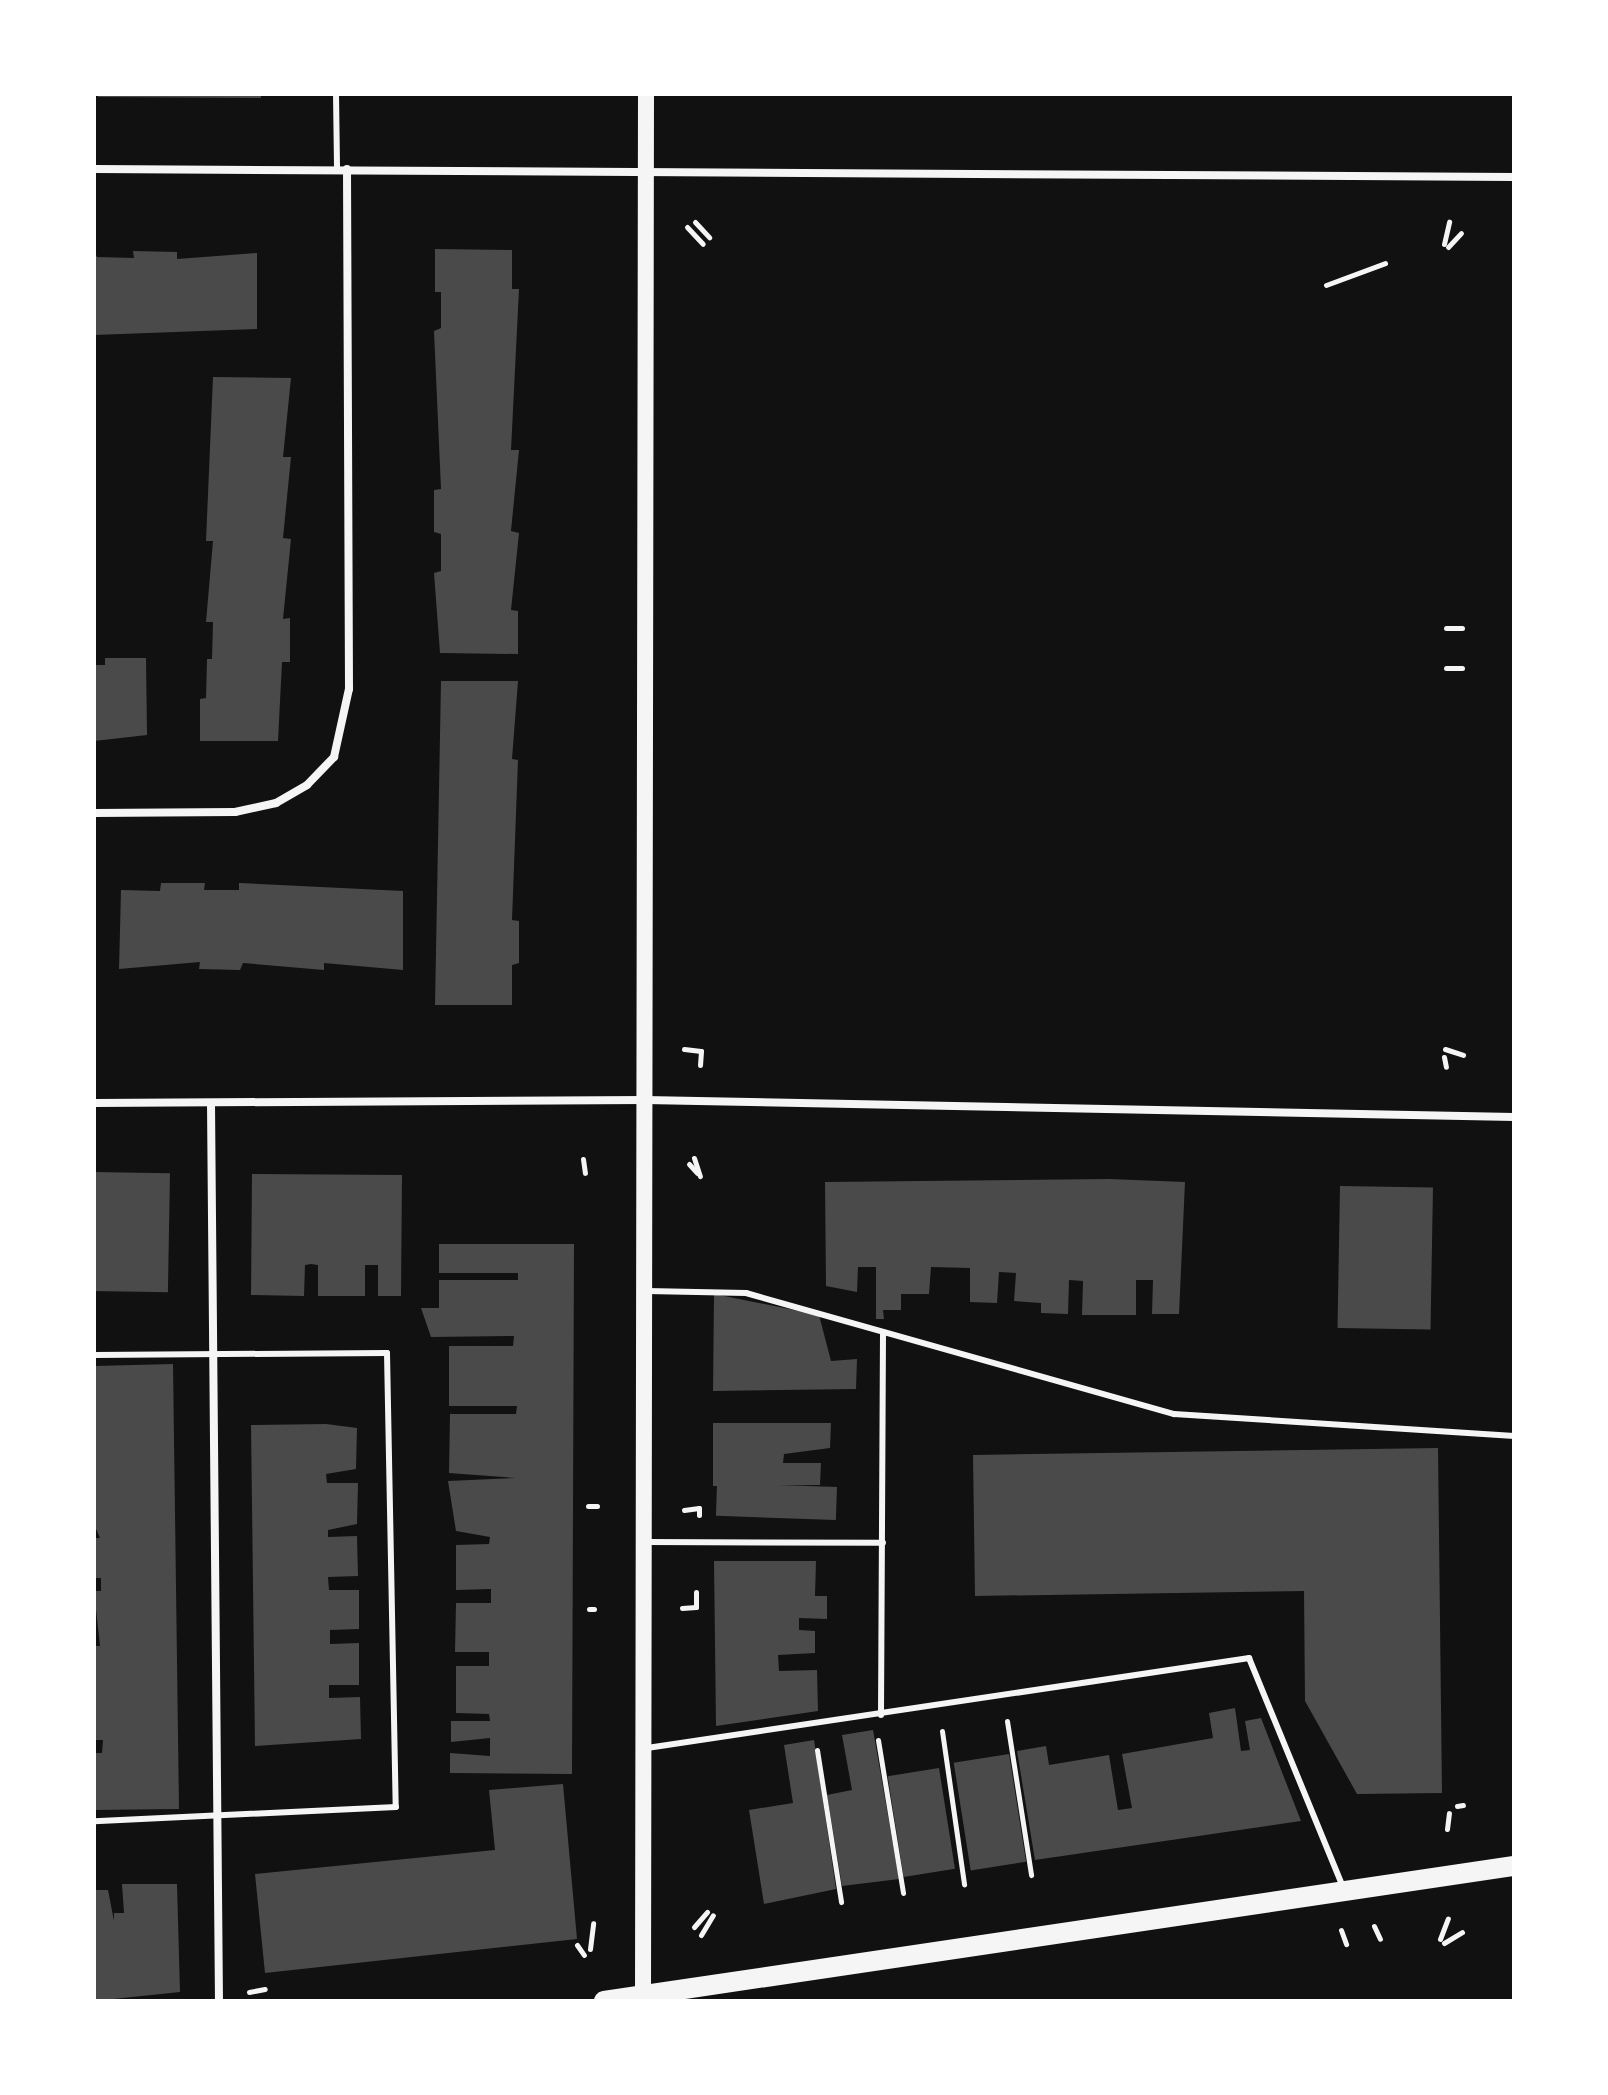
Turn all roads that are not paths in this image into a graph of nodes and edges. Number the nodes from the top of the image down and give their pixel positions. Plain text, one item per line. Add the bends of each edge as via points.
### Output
1 (336, 94) edge
2 (646, 94) edge
3 (94, 169) edge
4 (337, 169) junction
5 (347, 169) junction
6 (645, 172) junction
7 (1514, 177) edge
8 (94, 813) edge
9 (645, 1100) junction
10 (94, 1103) edge
11 (211, 1104) junction
12 (1514, 1117) edge
13 (644, 1291) junction
14 (883, 1332) junction
15 (213, 1350) junction
16 (94, 1355) edge
17 (1514, 1436) edge
18 (644, 1542) junction
19 (883, 1543) junction
20 (878, 1715) junction
21 (643, 1749) junction
22 (218, 1816) junction
23 (94, 1821) edge
24 (1514, 1866) edge
25 (1344, 1892) junction
26 (643, 1998) edge
27 (219, 2001) edge
28 (604, 2001) edge

1 - 4 lane
2 - 6 main road
3 - 4 street
4 - 5 street
5 - 6 street
5 - 8 street via 349,689 334,757 307,785 276,803 235,812
6 - 7 street
6 - 9 main road
9 - 11 street
9 - 12 street
9 - 13 main road
10 - 11 street
11 - 15 street
13 - 14 lane via 746,1293
13 - 18 main road
14 - 17 lane via 1174,1414
14 - 19 lane
15 - 16 lane
15 - 22 street
15 - 22 lane via 387,1353 396,1807
18 - 19 lane
18 - 21 main road
19 - 20 lane
20 - 21 lane
20 - 25 lane via 1249,1658
21 - 26 main road
22 - 23 lane
22 - 27 street
24 - 25 main road
25 - 26 main road
26 - 28 main road

